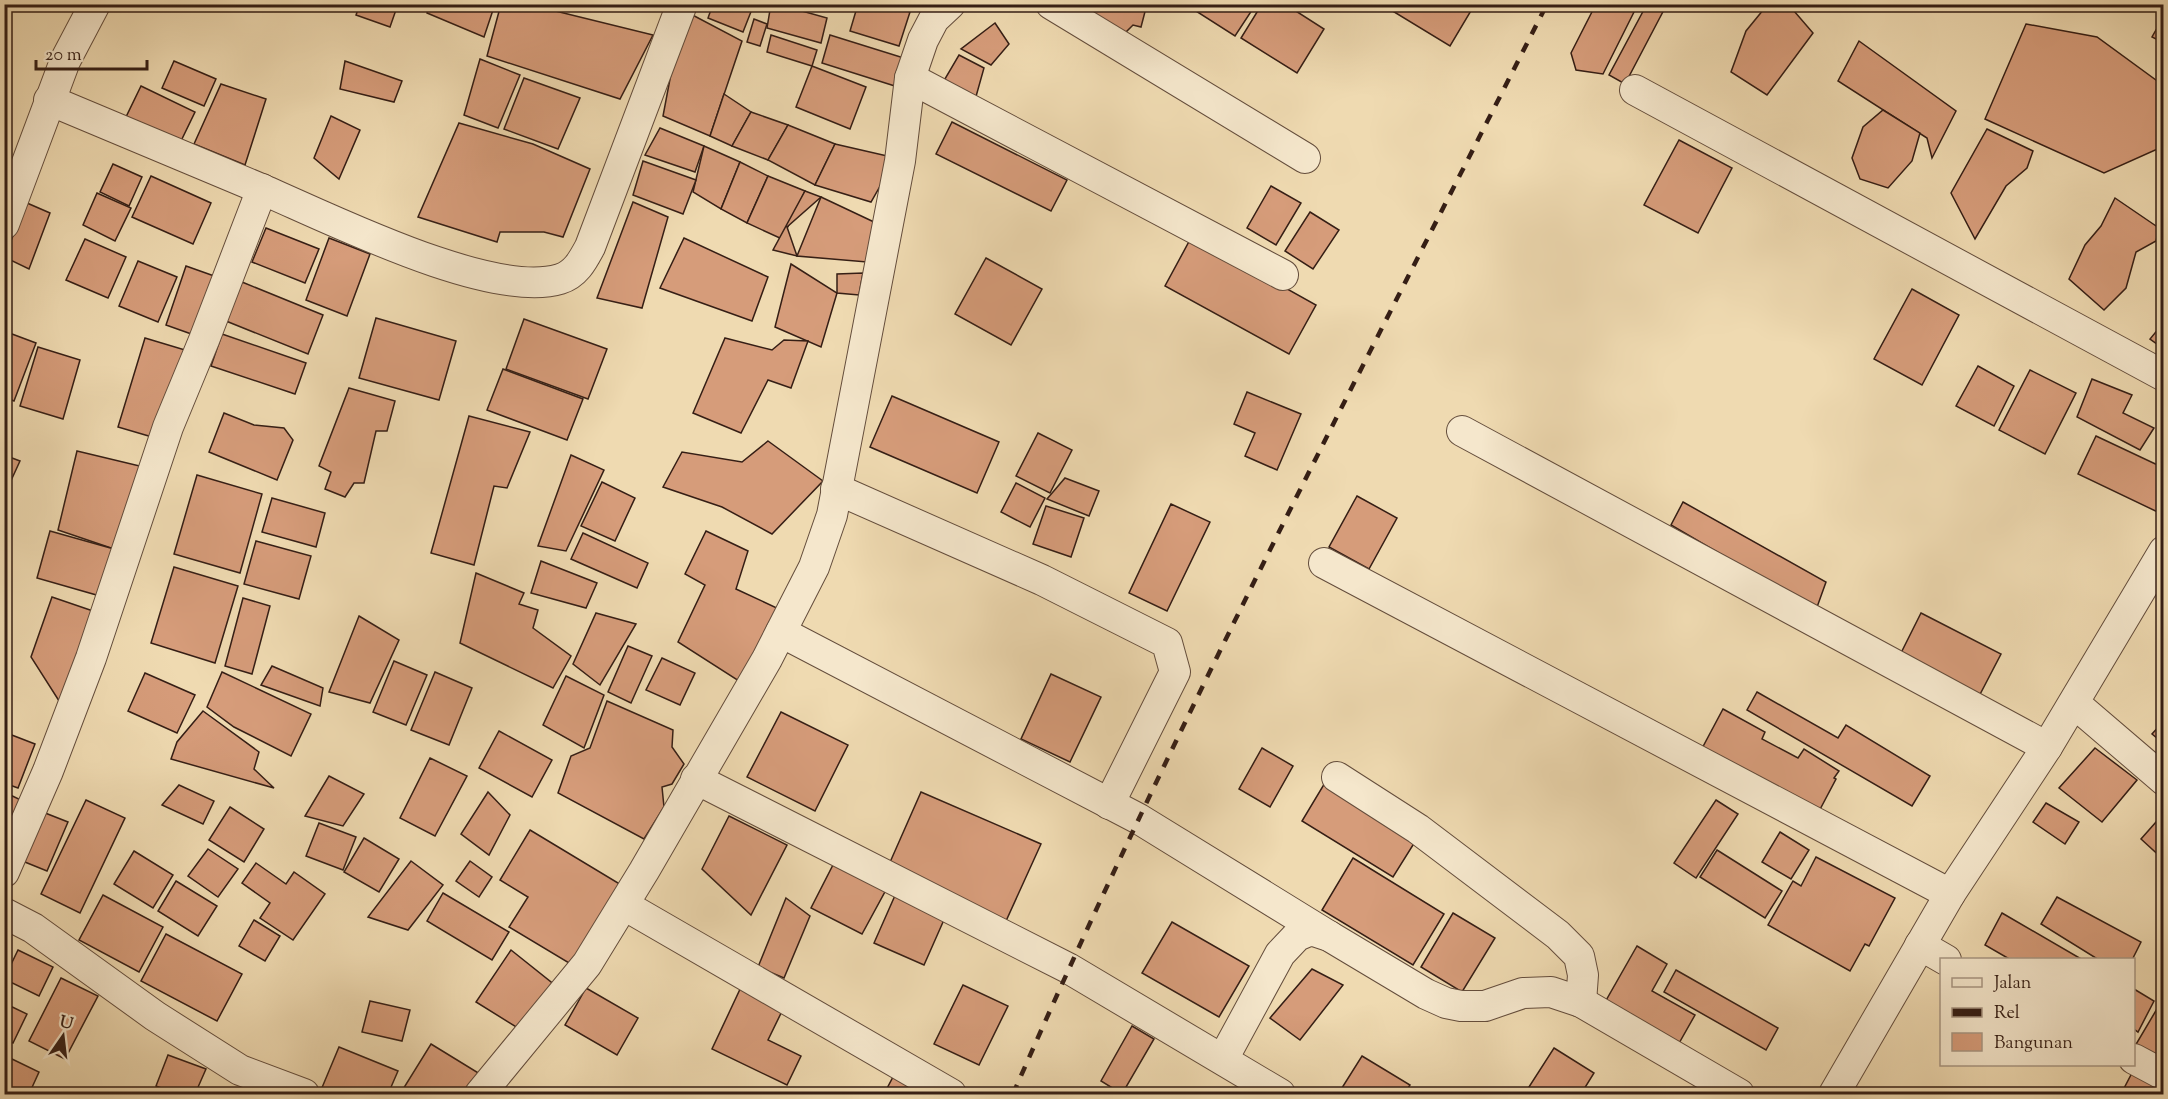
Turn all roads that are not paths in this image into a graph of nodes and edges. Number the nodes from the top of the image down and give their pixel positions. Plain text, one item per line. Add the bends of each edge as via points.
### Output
1 (95, 4) edge
2 (682, 4) edge
3 (950, 4) edge
4 (1052, 4) edge
5 (910, 78) junction
6 (1635, 90) dead end
7 (49, 100) junction
8 (1305, 158) dead end
9 (262, 189) junction
10 (4, 224) edge
11 (1282, 275) dead end
12 (2163, 376) edge
13 (1462, 431) dead end
14 (837, 489) junction
15 (2163, 551) edge
16 (1324, 563) dead end
17 (781, 633) junction
18 (2074, 703) junction
19 (2047, 747) junction
20 (1337, 777) dead end
21 (696, 779) junction
22 (2163, 780) edge
23 (1109, 804) junction
24 (4, 872) edge
25 (1950, 894) junction
26 (624, 905) junction
27 (4, 913) edge
28 (1329, 936) junction
29 (1920, 945) junction
30 (1943, 958) edge
31 (1581, 1002) junction
32 (1223, 1059) junction
33 (2135, 1060) edge
34 (2163, 1075) edge
35 (304, 1095) edge
36 (480, 1095) edge
37 (951, 1095) edge
38 (1280, 1095) edge
39 (1739, 1095) edge
40 (1834, 1095) edge

1 - 7 street
2 - 9 street via 590,247 578,268 562,279 516,282 454,267 373,238
3 - 5 street via 934,19
4 - 8 street
5 - 11 street
5 - 14 street via 900,161
6 - 12 street
7 - 9 street
7 - 10 street
9 - 24 street via 168,427 91,658
13 - 19 street
14 - 17 street via 814,567
14 - 23 street via 1042,580 1167,643 1175,672
15 - 18 street
16 - 25 street
17 - 21 street
17 - 23 street
18 - 19 street
18 - 22 street
19 - 25 street
20 - 31 street via 1418,829 1558,935 1580,956
21 - 26 street
21 - 32 street via 1068,968
23 - 28 street
25 - 29 street
26 - 36 street via 587,964
26 - 37 street
27 - 35 street via 33,928 155,1016 240,1070
28 - 31 street via 1446,1003 1485,1006 1522,993 1551,992
28 - 32 street via 1311,930 1297,936 1280,954
29 - 30 street
29 - 40 street
31 - 39 street
32 - 38 street
33 - 34 street

